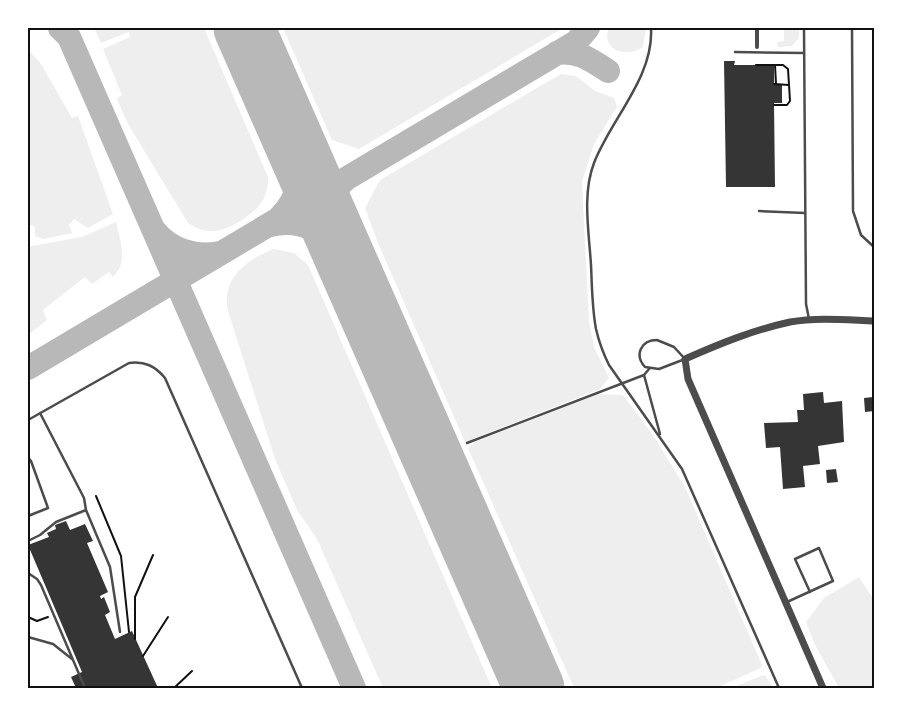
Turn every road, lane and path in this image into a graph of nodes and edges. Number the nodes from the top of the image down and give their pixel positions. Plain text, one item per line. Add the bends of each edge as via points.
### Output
1 (651, 28) edge
2 (757, 28) edge
3 (804, 28) edge
4 (852, 28) edge
5 (757, 47) dead end
6 (735, 52) dead end
7 (804, 53) junction
8 (756, 65) dead end
9 (776, 65) junction
10 (789, 85) junction
11 (774, 105) dead end
12 (758, 211) dead end
13 (805, 213) junction
14 (874, 247) edge
15 (809, 320) junction
16 (874, 321) edge
17 (685, 359) junction
18 (650, 369) junction
19 (644, 375) junction
20 (621, 383) junction
21 (40, 413) junction
22 (28, 420) edge
23 (662, 437) junction
24 (466, 444) dead end
25 (28, 458) edge
26 (96, 496) dead end
27 (86, 510) junction
28 (28, 516) edge
29 (28, 541) edge
30 (153, 555) dead end
31 (28, 573) edge
32 (810, 592) junction
33 (786, 602) junction
34 (54, 614) junction
35 (28, 617) edge
36 (168, 617) dead end
37 (120, 632) dead end
38 (129, 632) dead end
39 (28, 637) edge
40 (136, 639) dead end
41 (143, 656) dead end
42 (73, 660) junction
43 (192, 671) dead end
44 (86, 688) edge
45 (174, 688) edge
46 (302, 688) edge
47 (779, 688) edge
48 (823, 688) edge

1 - 20 lane via 646,62 594,162 588,191 596,330 601,349
2 - 5 street
3 - 7 lane
4 - 14 lane via 853,211 861,235
6 - 7 lane
7 - 13 lane
8 - 9 path
9 - 10 path via 788,69
9 - 10 path via 775,84
10 - 11 path via 788,104
12 - 13 lane
13 - 15 lane
15 - 16 street
15 - 17 street via 759,330
17 - 18 lane via 660,369
17 - 18 lane via 674,347 652,340 644,344 640,354 642,363
17 - 33 street via 688,378
18 - 19 lane
19 - 20 lane
19 - 23 lane
20 - 23 lane
20 - 24 lane
21 - 22 lane
21 - 27 lane via 84,498
21 - 46 lane via 129,364 142,362 159,371 165,378
23 - 47 lane via 691,488
25 - 28 lane via 48,508
26 - 38 path via 121,556
27 - 29 lane via 56,522
27 - 37 lane via 110,566
30 - 40 path via 135,598
31 - 34 lane via 37,579
32 - 32 lane via 834,581 819,548 795,559
32 - 33 lane
33 - 48 street
34 - 35 path via 37,621
34 - 42 lane
36 - 41 path
39 - 42 lane via 53,644
42 - 44 lane
43 - 45 path

